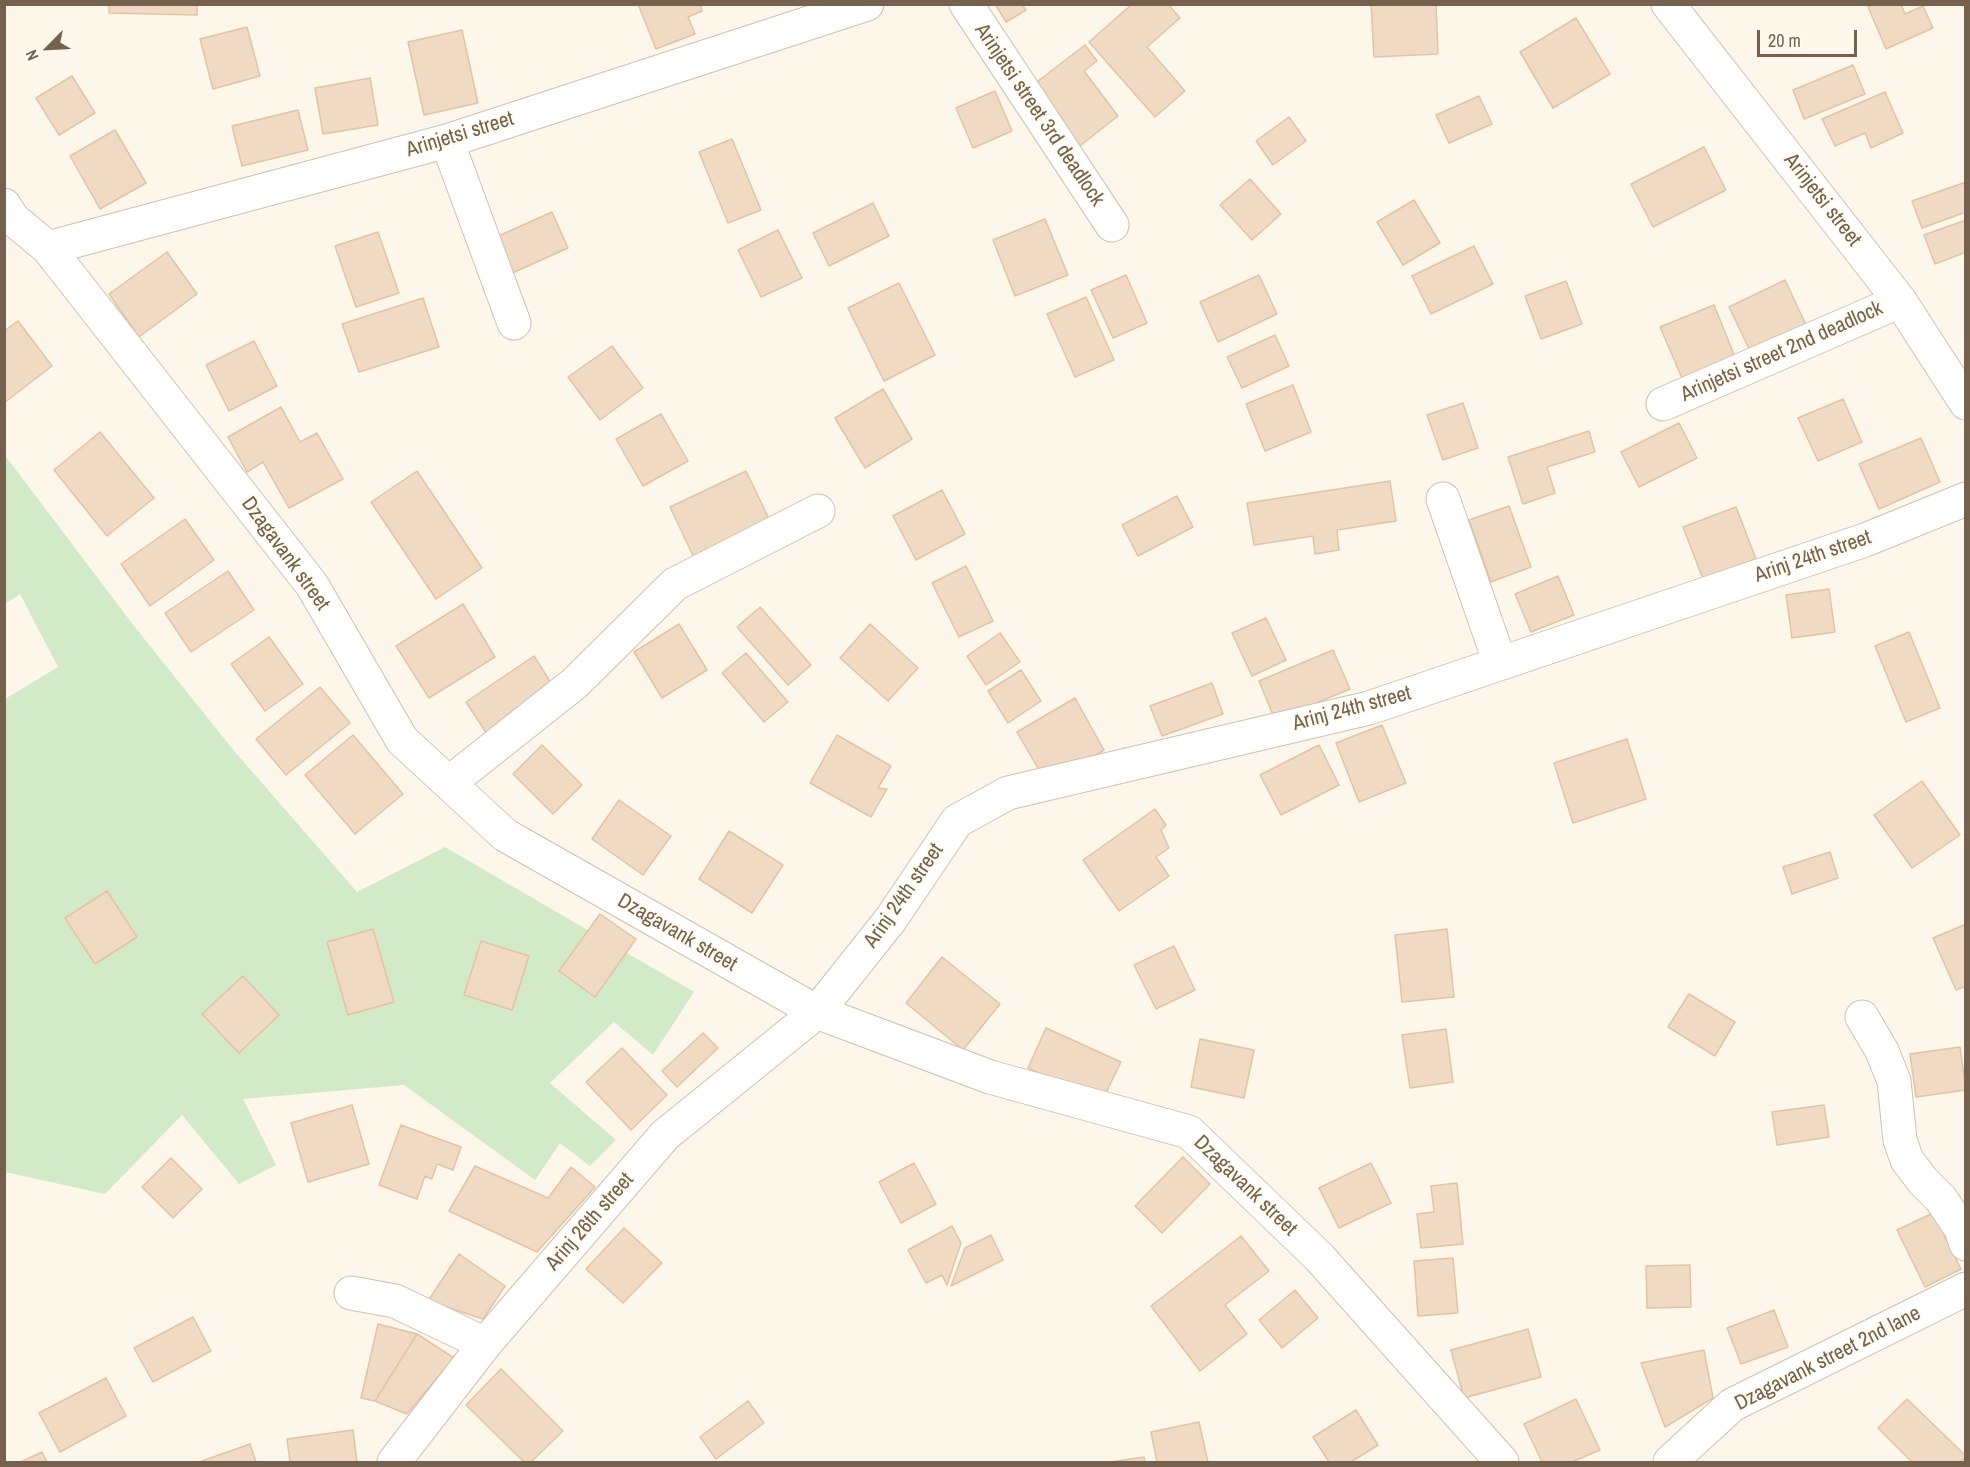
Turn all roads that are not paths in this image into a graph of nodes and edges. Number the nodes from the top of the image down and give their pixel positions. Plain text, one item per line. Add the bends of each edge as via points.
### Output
1 (867, 4) edge
2 (966, 4) edge
3 (1668, 4) edge
4 (447, 141) junction
5 (7, 217) edge
6 (1112, 225) dead end
7 (48, 248) junction
8 (1900, 301) junction
9 (514, 322) dead end
10 (1965, 403) edge
11 (1663, 404) dead end
12 (1443, 498) dead end
13 (1965, 499) edge
14 (818, 511) dead end
15 (1500, 663) junction
16 (449, 783) junction
17 (817, 1012) junction
18 (1862, 1017) dead end
19 (1965, 1244) edge
20 (1965, 1289) edge
21 (351, 1293) dead end
22 (485, 1344) junction
23 (394, 1462) edge
24 (1502, 1462) edge
25 (1670, 1462) edge

1 - 4 street, Arinjetsi street
2 - 6 street, Arinjetsi street 3rd deadlock
3 - 8 street, Arinjetsi street
4 - 7 street, Arinjetsi street
4 - 9 street
5 - 7 street, Dzagavank street
7 - 16 street, Dzagavank street via 312,585 402,740
8 - 10 street, Arinjetsi street
8 - 11 street, Arinjetsi street 2nd deadlock
12 - 15 street
13 - 15 street, Arinj 24th street via 1865,540
14 - 16 street via 675,584 575,683
15 - 17 street, Arinj 24th street via 1370,708 1008,793 957,821 891,919
16 - 17 street, Dzagavank street via 505,835
17 - 22 street, Arinj 26th street via 665,1135
17 - 24 street, Dzagavank street via 990,1077 1189,1132 1319,1257
18 - 19 street via 1894,1081 1900,1140 1907,1160 1941,1199 1961,1229
20 - 25 street, Dzagavank street 2nd lane via 1732,1406
21 - 22 street via 395,1301
22 - 23 street, Arinj 26th street

